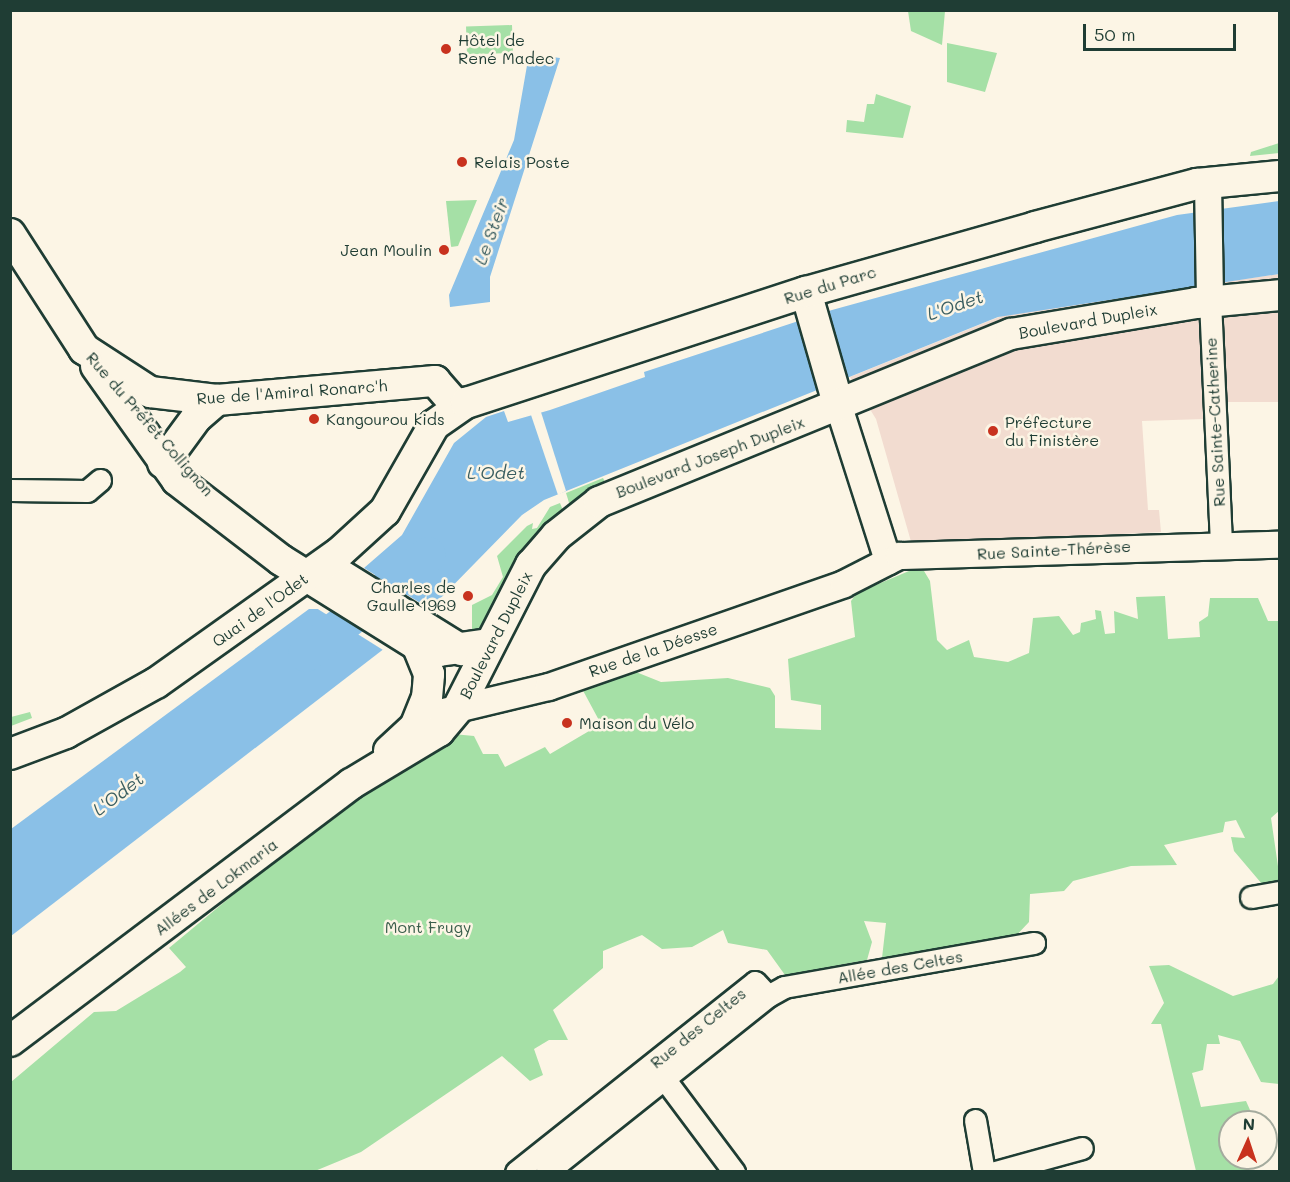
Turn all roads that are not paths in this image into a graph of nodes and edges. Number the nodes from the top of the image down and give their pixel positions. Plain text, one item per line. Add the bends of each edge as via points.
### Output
1 (1280, 176) edge
2 (1208, 196) junction
3 (10, 234) edge
4 (1209, 292) junction
5 (1280, 295) edge
6 (810, 304) junction
7 (84, 349) junction
8 (836, 396) junction
9 (217, 400) junction
10 (458, 406) junction
11 (167, 456) junction
12 (100, 480) dead end
13 (10, 490) edge
14 (584, 512) joint
15 (1221, 543) junction
16 (1280, 545) edge
17 (888, 561) junction
18 (324, 579) junction
19 (412, 634) junction
20 (484, 655) junction
21 (458, 708) junction
22 (415, 727) junction
23 (10, 754) edge
24 (10, 771) edge
25 (362, 776) junction
26 (1280, 892) edge
27 (1251, 897) dead end
28 (1034, 943) dead end
29 (768, 996) joint
30 (70, 999) junction
31 (10, 1041) edge
32 (10, 1062) edge
33 (658, 1072) junction
34 (975, 1119) dead end
35 (1082, 1148) dead end
36 (516, 1172) edge
37 (547, 1172) edge
38 (735, 1172) edge
39 (984, 1172) edge
40 (995, 1172) edge

1 - 2 main road, Rue du Parc
2 - 4 street
2 - 6 main road, Rue du Parc
3 - 7 main road, Rue de l'Amiral Ronarc'h
4 - 5 main road, Boulevard Dupleix
4 - 8 main road, Boulevard Dupleix via 1011,334
4 - 15 street, Rue Sainte-Catherine
6 - 8 main road
6 - 10 main road, Rue du Parc
7 - 9 main road, Rue de l'Amiral Ronarc'h via 150,392
7 - 11 main road, Rue du Préfet Collignon
8 - 14 main road, Boulevard Joseph Dupleix via 636,484
8 - 17 street
9 - 10 main road, Rue de l'Amiral Ronarc'h via 435,381
9 - 11 main road
10 - 18 main road, Quai de l'Odet via 434,425 380,517
11 - 18 main road, Rue du Préfet Collignon via 210,494
12 - 13 street via 87,491
14 - 20 main road, Boulevard Dupleix via 531,565
15 - 16 street, Rue Sainte-Thérèse
15 - 17 street, Rue Sainte-Thérèse via 903,556
17 - 21 street, Rue de la Déesse via 844,584 549,687
18 - 19 main road, Rue du Préfet Collignon
18 - 23 main road, Quai de l'Odet via 138,694 66,733
18 - 24 main road, Quai de l'Odet via 136,709
19 - 20 main road via 439,651 456,647
19 - 22 main road via 429,681
20 - 21 main road, Boulevard Dupleix
21 - 22 street, Rue de la Déesse
21 - 25 main road, Allées de Lokmaria via 430,738
22 - 25 main road, Allées de Lokmaria
25 - 30 main road, Allées de Lokmaria
26 - 27 street
28 - 29 street, Allée des Celtes via 784,987
29 - 33 street, Rue des Celtes
30 - 31 main road, Allées de Lokmaria
30 - 32 main road, Allées de Lokmaria
33 - 36 street, Rue des Celtes
33 - 37 street, Rue des Celtes
33 - 38 street
34 - 39 street
35 - 40 street

